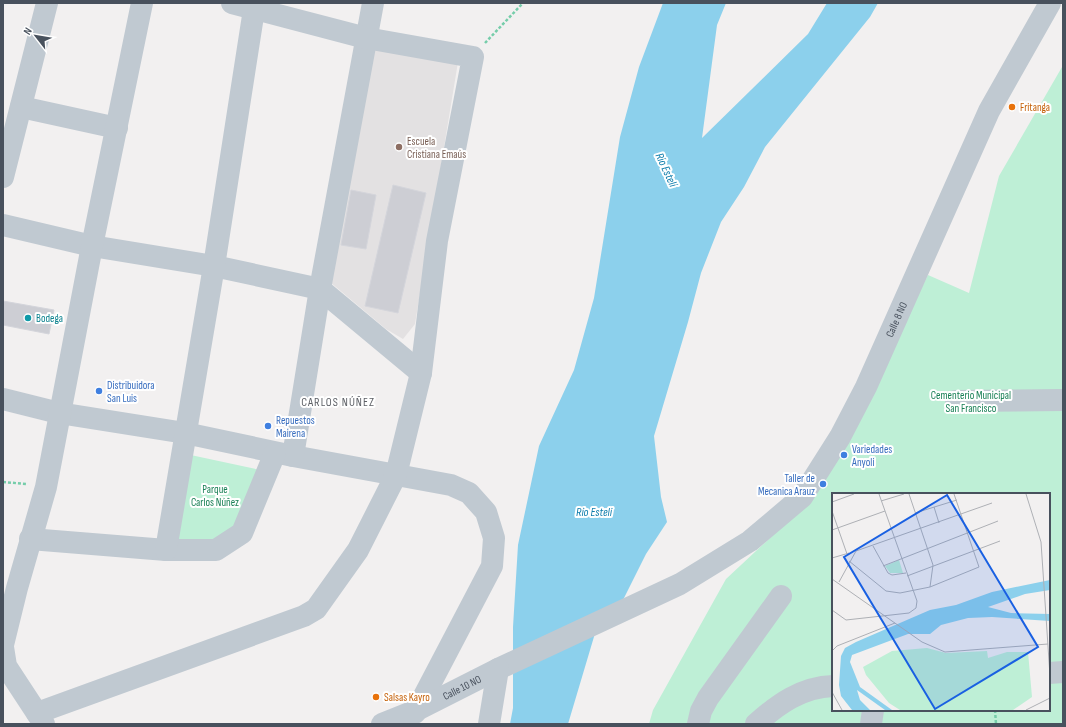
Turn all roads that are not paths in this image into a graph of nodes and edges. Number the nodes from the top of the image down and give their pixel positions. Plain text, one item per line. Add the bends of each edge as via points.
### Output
1 (47, 3) edge
2 (142, 3) edge
3 (232, 3) edge
4 (373, 3) edge
5 (1050, 3) edge
6 (255, 6) edge
7 (366, 38) junction
8 (21, 107) junction
9 (118, 128) junction
10 (3, 178) edge
11 (3, 225) edge
12 (92, 246) junction
13 (214, 266) junction
14 (320, 289) junction
15 (421, 373) junction
16 (3, 399) edge
17 (1063, 400) edge
18 (956, 401) dead end
19 (60, 413) junction
20 (185, 433) junction
21 (284, 455) junction
22 (396, 475) junction
23 (30, 538) junction
24 (166, 550) junction
25 (781, 596) dead end
26 (4, 658) edge
27 (498, 669) junction
28 (1063, 672) edge
29 (1050, 673) edge
30 (832, 686) edge
31 (873, 711) edge
32 (414, 717) edge
33 (41, 719) edge
34 (382, 724) edge
35 (489, 724) edge
36 (698, 724) edge
37 (756, 724) edge
38 (871, 724) edge

1 - 8 street
2 - 9 street
3 - 6 street
4 - 7 street
5 - 27 street, Calle 8 NO via 990,111 866,387 840,436 802,497 750,541 680,584
6 - 7 street
6 - 13 street
7 - 14 street
7 - 15 street via 473,57 436,240
8 - 9 street
8 - 10 street
9 - 12 street
11 - 12 street
12 - 13 street
12 - 19 street
13 - 14 street
13 - 20 street
14 - 15 street
14 - 21 street
15 - 22 street
16 - 19 street
17 - 18 street
19 - 20 street
19 - 23 street via 46,487
20 - 21 street
20 - 24 street
21 - 22 street
21 - 24 street via 242,533 216,550
22 - 32 street via 451,484 469,493 486,512 494,538 492,566
22 - 33 street via 358,550 316,609 304,616
23 - 24 street
23 - 26 street
25 - 36 street via 708,698
26 - 33 street
27 - 32 street, Calle 10 NO
27 - 35 street
28 - 29 street
30 - 37 street via 810,688 772,709
31 - 38 street
32 - 34 street, Calle 10 NO

